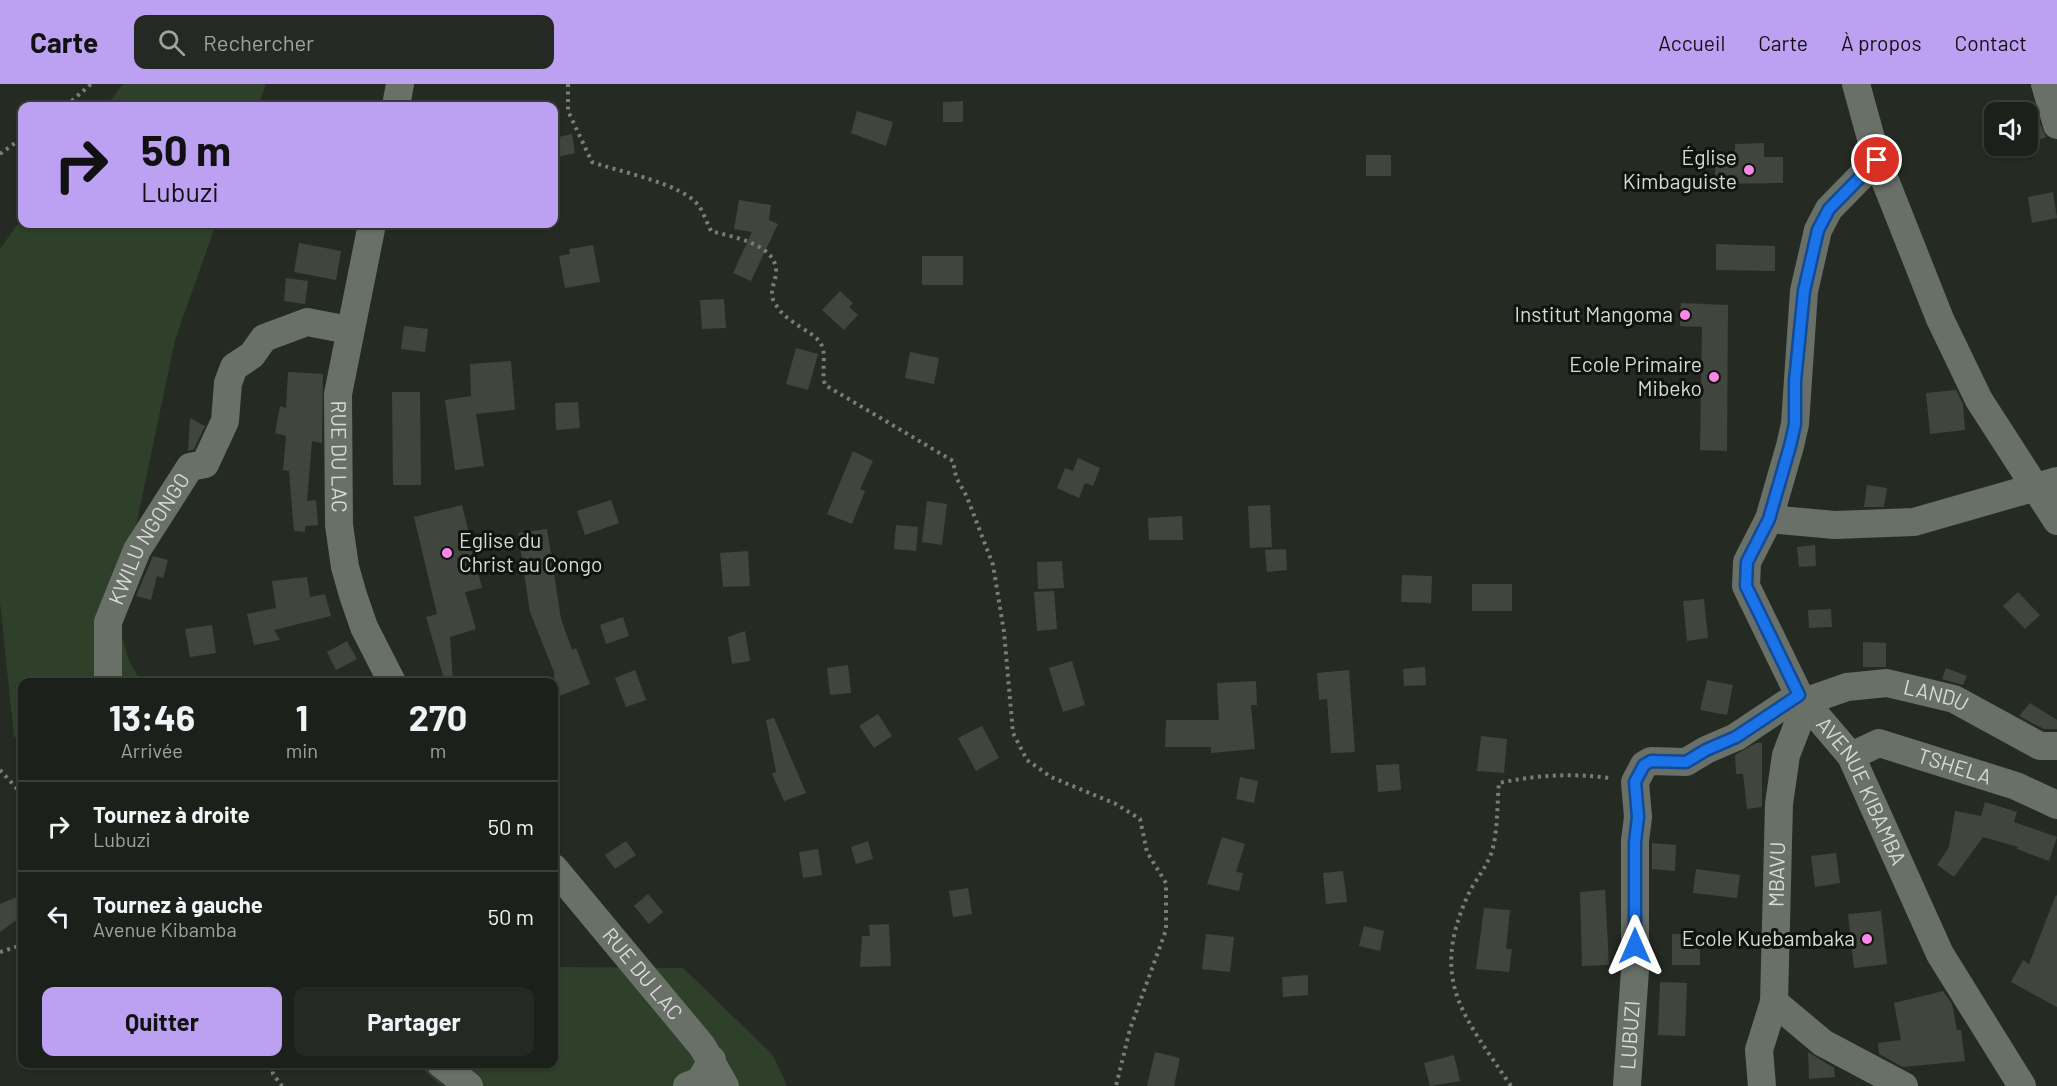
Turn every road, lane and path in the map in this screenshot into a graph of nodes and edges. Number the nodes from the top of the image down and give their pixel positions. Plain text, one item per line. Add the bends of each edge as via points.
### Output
1 (91, 84) edge
2 (400, 84) edge
3 (568, 84) edge
4 (1856, 84) edge
5 (2045, 84) edge
6 (71, 102) edge
7 (397, 102) edge
8 (2057, 125) edge
9 (18, 141) edge
10 (0, 153) edge
11 (1877, 160) junction
12 (371, 228) edge
13 (349, 330) junction
14 (2046, 484) edge
15 (1769, 519) junction
16 (2057, 521) edge
17 (108, 678) edge
18 (390, 678) edge
19 (1803, 698) junction
20 (2057, 746) edge
21 (1851, 756) junction
22 (0, 770) edge
23 (1635, 782) junction
24 (18, 790) edge
25 (2057, 806) edge
26 (558, 873) edge
27 (18, 946) edge
28 (0, 952) edge
29 (1774, 1002) junction
30 (712, 1060) junction
31 (272, 1068) edge
32 (446, 1068) edge
33 (282, 1086) edge
34 (469, 1086) edge
35 (687, 1086) edge
36 (725, 1086) edge
37 (1116, 1086) edge
38 (1511, 1086) edge
39 (1627, 1086) edge
40 (1762, 1086) edge
41 (1904, 1086) edge
42 (2022, 1086) edge

1 - 6 path
2 - 7 street
3 - 37 path via 568,111 592,162 655,180 698,204 711,231 767,253 776,274 771,288 773,303 789,322 820,341 825,385 953,461 993,565 1004,632 1013,733 1027,760 1051,777 1116,804 1140,819 1147,852 1166,884 1166,930 1130,1029
4 - 11 street
5 - 8 street
9 - 10 path
11 - 14 street via 1940,320 1979,400
11 - 15 street, AVENUE KIBAMBA via 1829,209 1818,230 1804,291 1795,424
12 - 13 street, RUE DU LAC
13 - 17 street, KWILU NGONGO via 307,321 264,338 252,355 234,367 228,383 225,420 205,464 190,466 137,550 108,622
13 - 18 street, RUE DU LAC via 338,394 339,525 353,595
14 - 15 street via 1914,522 1835,525
14 - 16 street
15 - 19 street, AVENUE KIBAMBA via 1747,562 1746,586
19 - 20 street, LANDU via 1847,687 1887,684 1954,699 2040,746
19 - 21 street, AVENUE KIBAMBA
19 - 23 street via 1686,762 1651,761 1644,765
19 - 29 street, MBAVU via 1786,755 1779,804
21 - 25 street, TSHELA via 1879,744 2016,786
21 - 42 street, AVENUE KIBAMBA via 1940,954
22 - 24 path
23 - 38 path via 1567,774 1536,775 1499,783 1492,851 1468,895 1452,938 1451,971 1464,1016
23 - 39 street, LUBUZI via 1635,970
26 - 30 street, RUE DU LAC
27 - 28 path
29 - 40 street, MBAVU via 1759,1050
29 - 41 street via 1822,1043
30 - 35 street via 700,1081
30 - 36 street, RUE DU LAC
31 - 33 path
32 - 34 street

